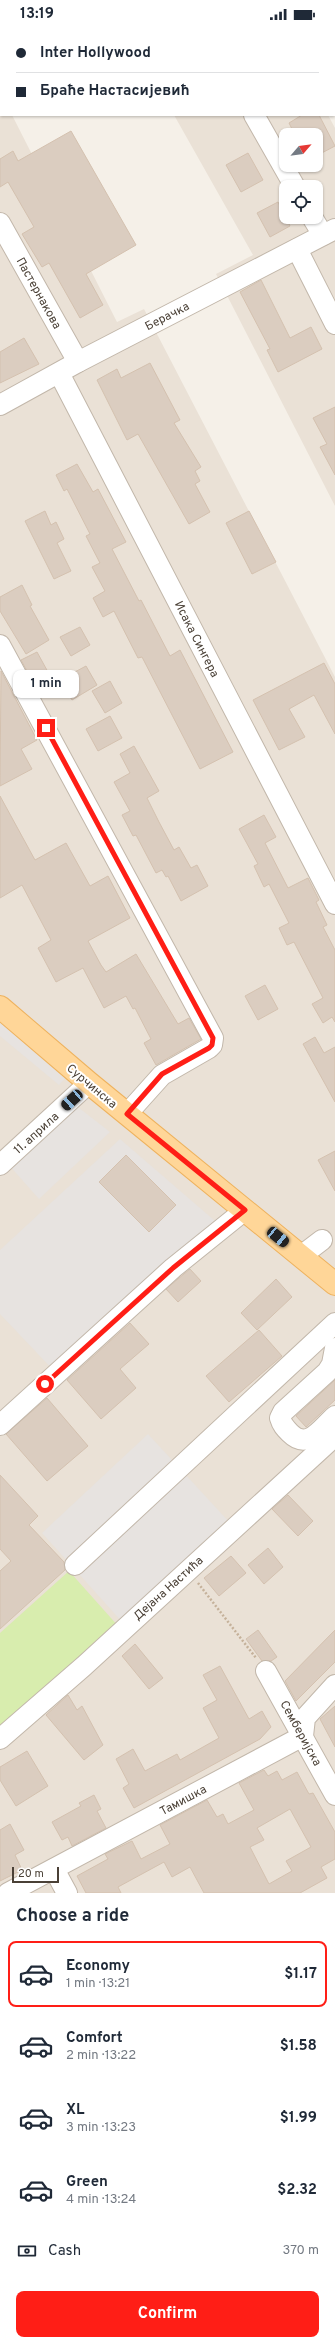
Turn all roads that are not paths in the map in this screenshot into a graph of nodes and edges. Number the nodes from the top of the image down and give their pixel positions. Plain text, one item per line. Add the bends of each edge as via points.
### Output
1 (255, 116) edge
2 (291, 180) edge
3 (0, 223) edge
4 (320, 224) edge
5 (329, 232) edge
6 (297, 249) junction
7 (335, 324) edge
8 (78, 362) junction
9 (59, 373) junction
10 (0, 405) edge
11 (0, 645) edge
12 (335, 904) edge
13 (0, 1007) edge
14 (89, 1083) junction
15 (127, 1114) junction
16 (0, 1165) edge
17 (245, 1210) junction
18 (322, 1240) dead end
19 (301, 1256) junction
20 (335, 1284) edge
21 (335, 1323) edge
22 (335, 1348) edge
23 (335, 1416) edge
24 (0, 1425) edge
25 (335, 1436) edge
26 (75, 1565) dead end
27 (266, 1671) road end
28 (335, 1685) edge
29 (303, 1736) junction
30 (0, 1739) edge
31 (335, 1795) edge
32 (54, 1869) junction
33 (8, 1893) edge
34 (67, 1893) edge

1 - 2 street
3 - 8 street, Пастернакова
4 - 5 street
5 - 6 street, Берачка
6 - 7 street
6 - 8 street, Берачка
8 - 9 street, Берачка
9 - 10 street, Берачка
9 - 12 street, Исака Сингера
11 - 15 street via 213,1038 209,1048 162,1074
13 - 14 main road, Сурчинска
14 - 15 main road, Сурчинска
14 - 16 street, 11. априла
15 - 17 main road, Сурчинска
17 - 19 main road, Сурчинска
17 - 24 street via 173,1268
18 - 19 street
19 - 20 main road, Сурчинска
21 - 26 street
22 - 23 street via 332,1364 327,1372 283,1412 280,1418 282,1426 296,1440 302,1441 309,1440
25 - 30 street, Дејана Настића
27 - 29 street, Семберијска
28 - 29 street via 305,1718
29 - 31 street, Семберијска
29 - 32 street, Тамишка
32 - 33 street, Тамишка
32 - 34 street

